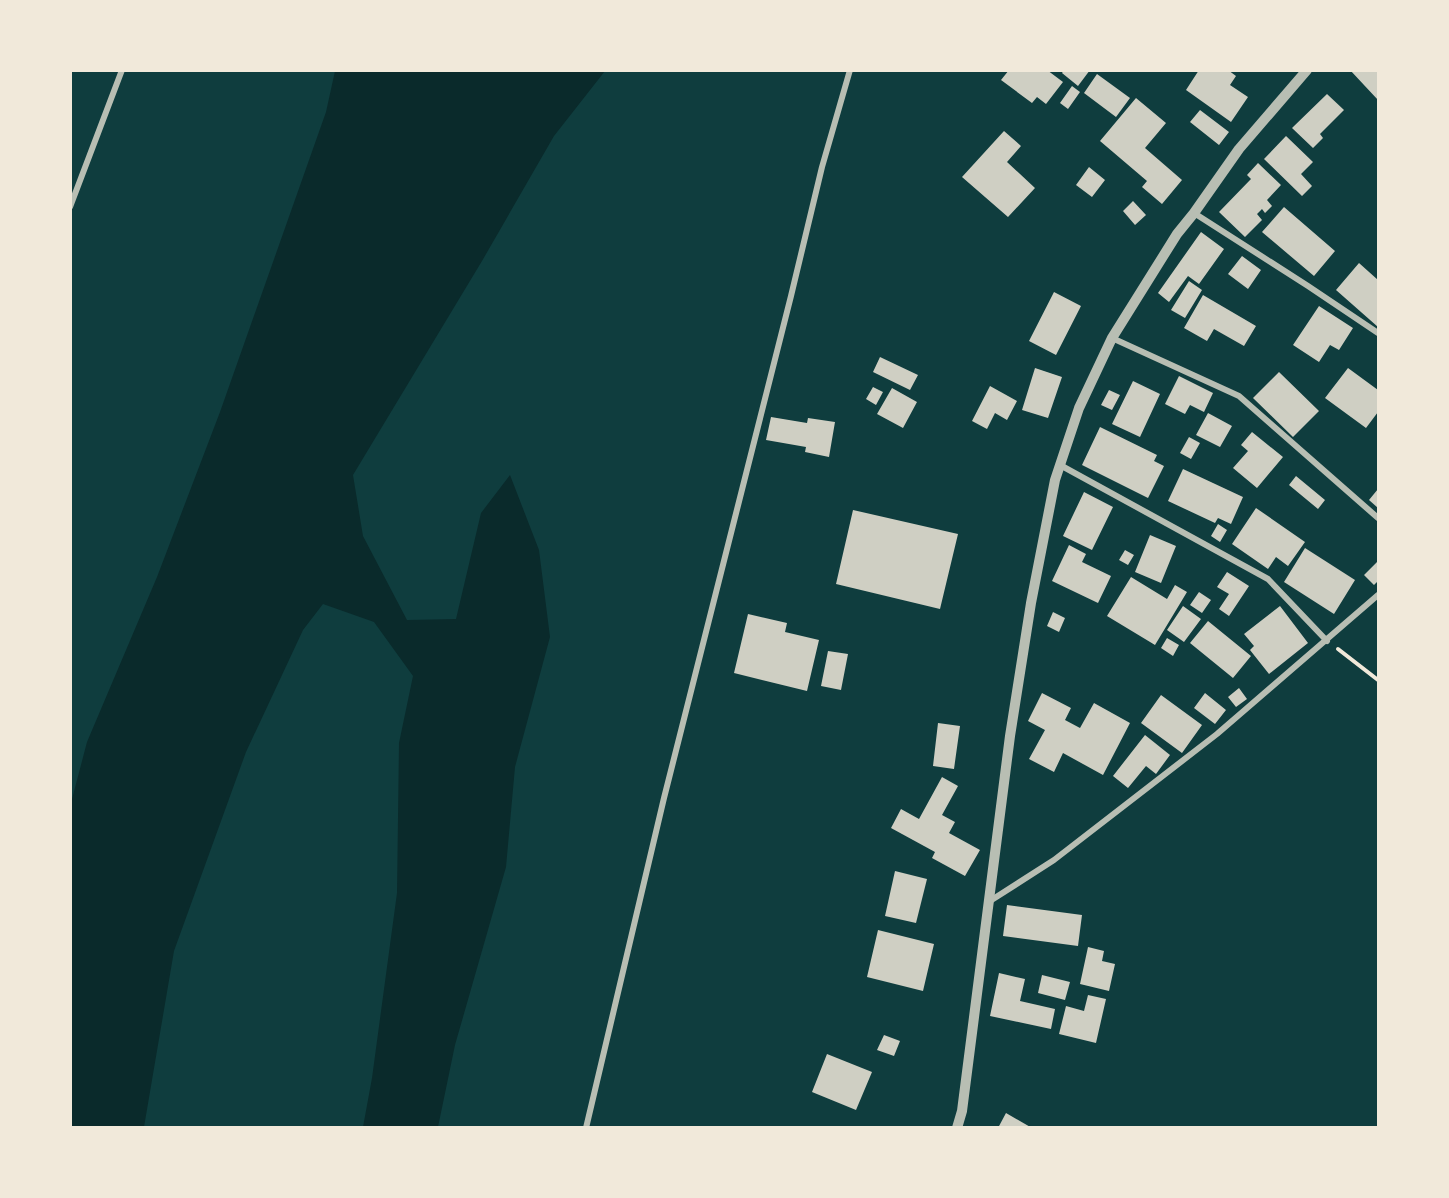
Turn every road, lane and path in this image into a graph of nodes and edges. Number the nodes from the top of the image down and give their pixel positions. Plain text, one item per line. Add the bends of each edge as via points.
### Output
1 (122, 70) edge
2 (850, 70) edge
3 (1307, 70) edge
4 (70, 207) edge
5 (1194, 213) junction
6 (1378, 333) edge
7 (1112, 338) junction
8 (1060, 465) junction
9 (1378, 518) edge
10 (1378, 595) edge
11 (1327, 641) junction
12 (1378, 680) edge
13 (990, 901) junction
14 (586, 1128) edge
15 (957, 1128) edge

1 - 4 street
2 - 14 street via 822,167 664,798
3 - 5 street via 1239,149
5 - 6 street
5 - 7 street
7 - 8 street via 1079,408
7 - 9 street via 1239,396
8 - 11 street via 1268,579
8 - 13 street via 1029,614
10 - 11 street
11 - 12 path
11 - 13 street via 1199,748 1053,860
13 - 15 street

